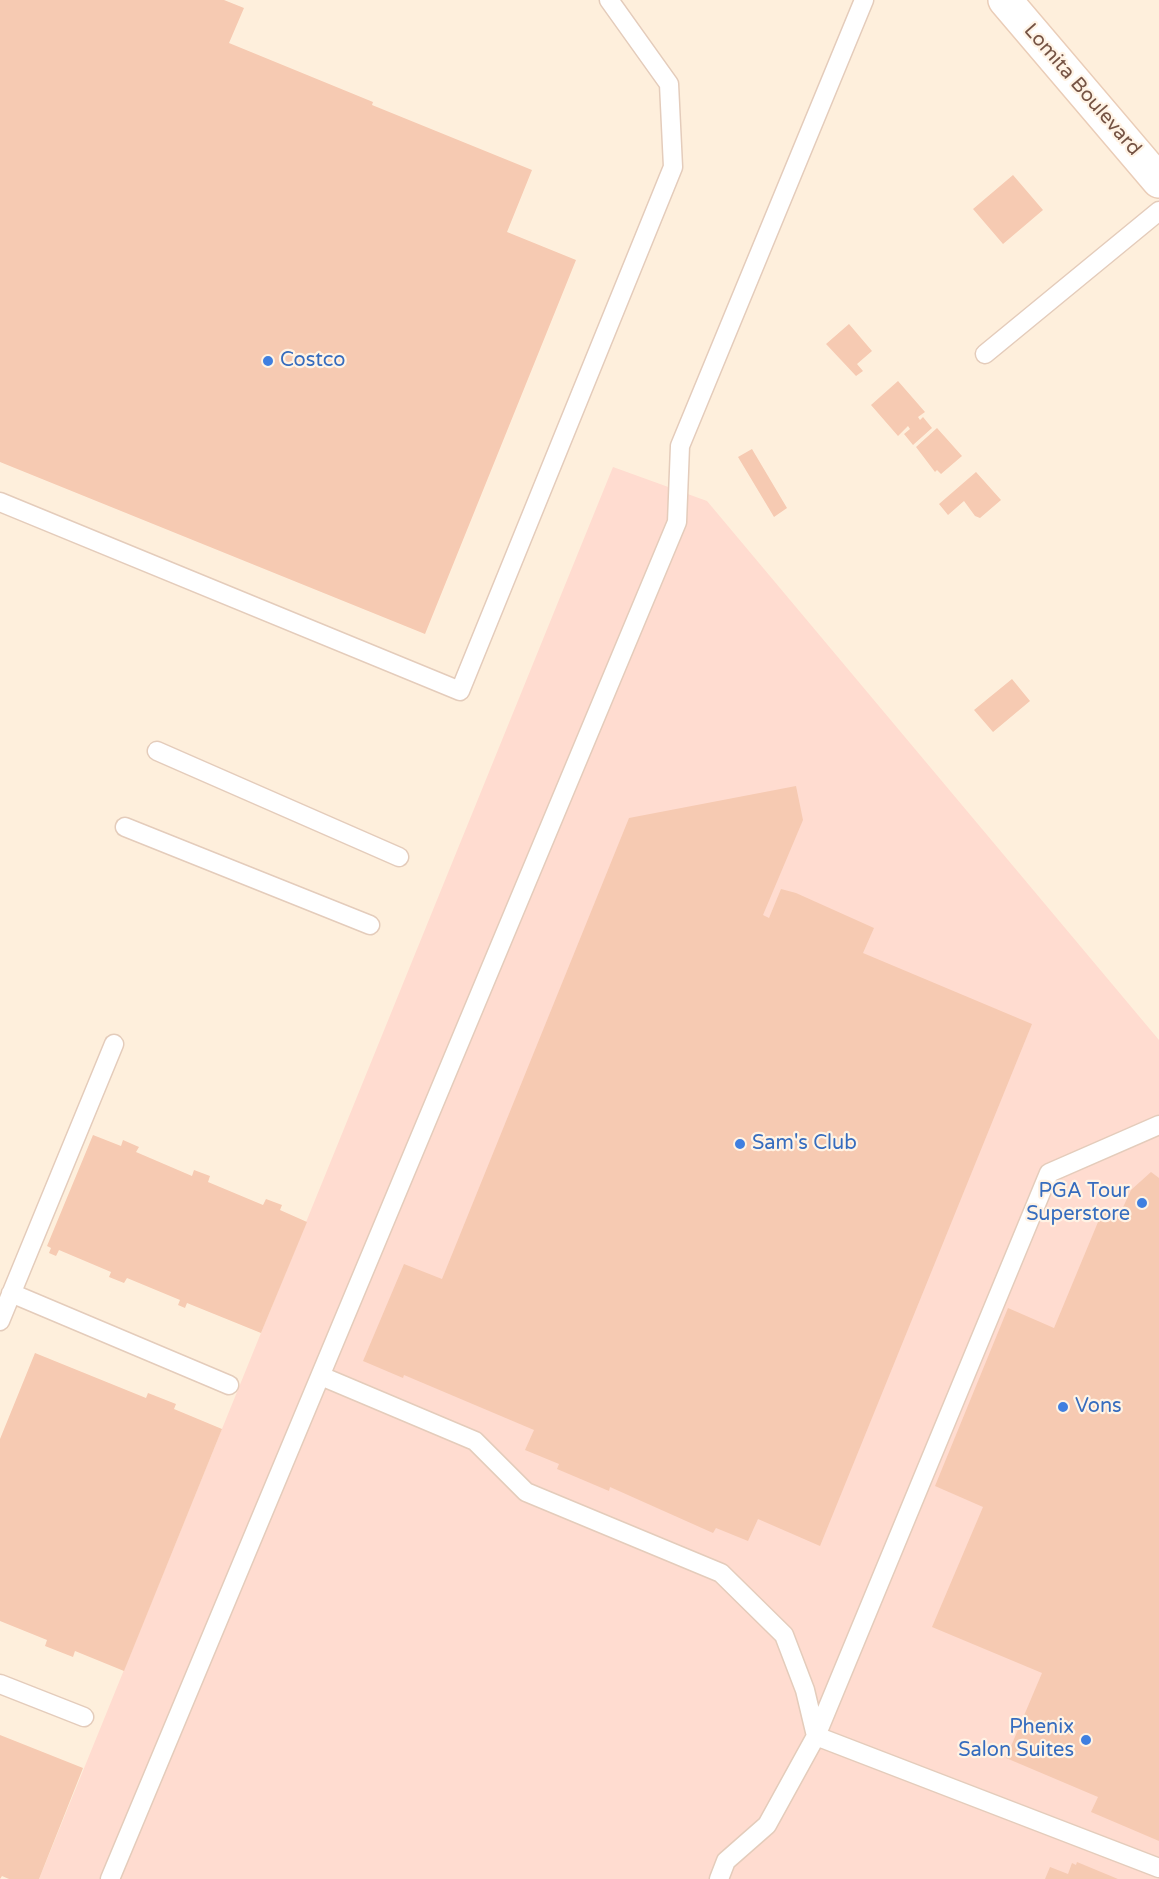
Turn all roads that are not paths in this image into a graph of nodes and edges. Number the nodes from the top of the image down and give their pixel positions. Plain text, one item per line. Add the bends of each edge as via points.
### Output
1 (609, 0) edge
2 (864, 0) edge
3 (1005, 0) edge
4 (1159, 180) edge
5 (1159, 211) edge
6 (985, 354) dead end
7 (0, 502) edge
8 (157, 752) dead end
9 (125, 827) dead end
10 (399, 857) dead end
11 (370, 925) dead end
12 (114, 1044) dead end
13 (1159, 1125) edge
14 (11, 1293) junction
15 (0, 1321) edge
16 (321, 1376) junction
17 (229, 1385) dead end
18 (0, 1684) edge
19 (84, 1717) dead end
20 (816, 1736) junction
21 (1159, 1868) edge
22 (110, 1879) edge
23 (719, 1879) edge

1 - 7 lane via 669,84 673,167 460,691
2 - 16 lane via 680,446 677,522
3 - 4 main road, Lomita Boulevard
5 - 6 lane
8 - 10 lane
9 - 11 lane
12 - 14 lane
13 - 20 lane via 1049,1173
14 - 15 lane
14 - 17 lane
16 - 20 lane via 475,1442 526,1492 721,1573 784,1635 805,1690
16 - 22 lane
18 - 19 lane
20 - 21 lane
20 - 23 lane via 767,1826 726,1861

